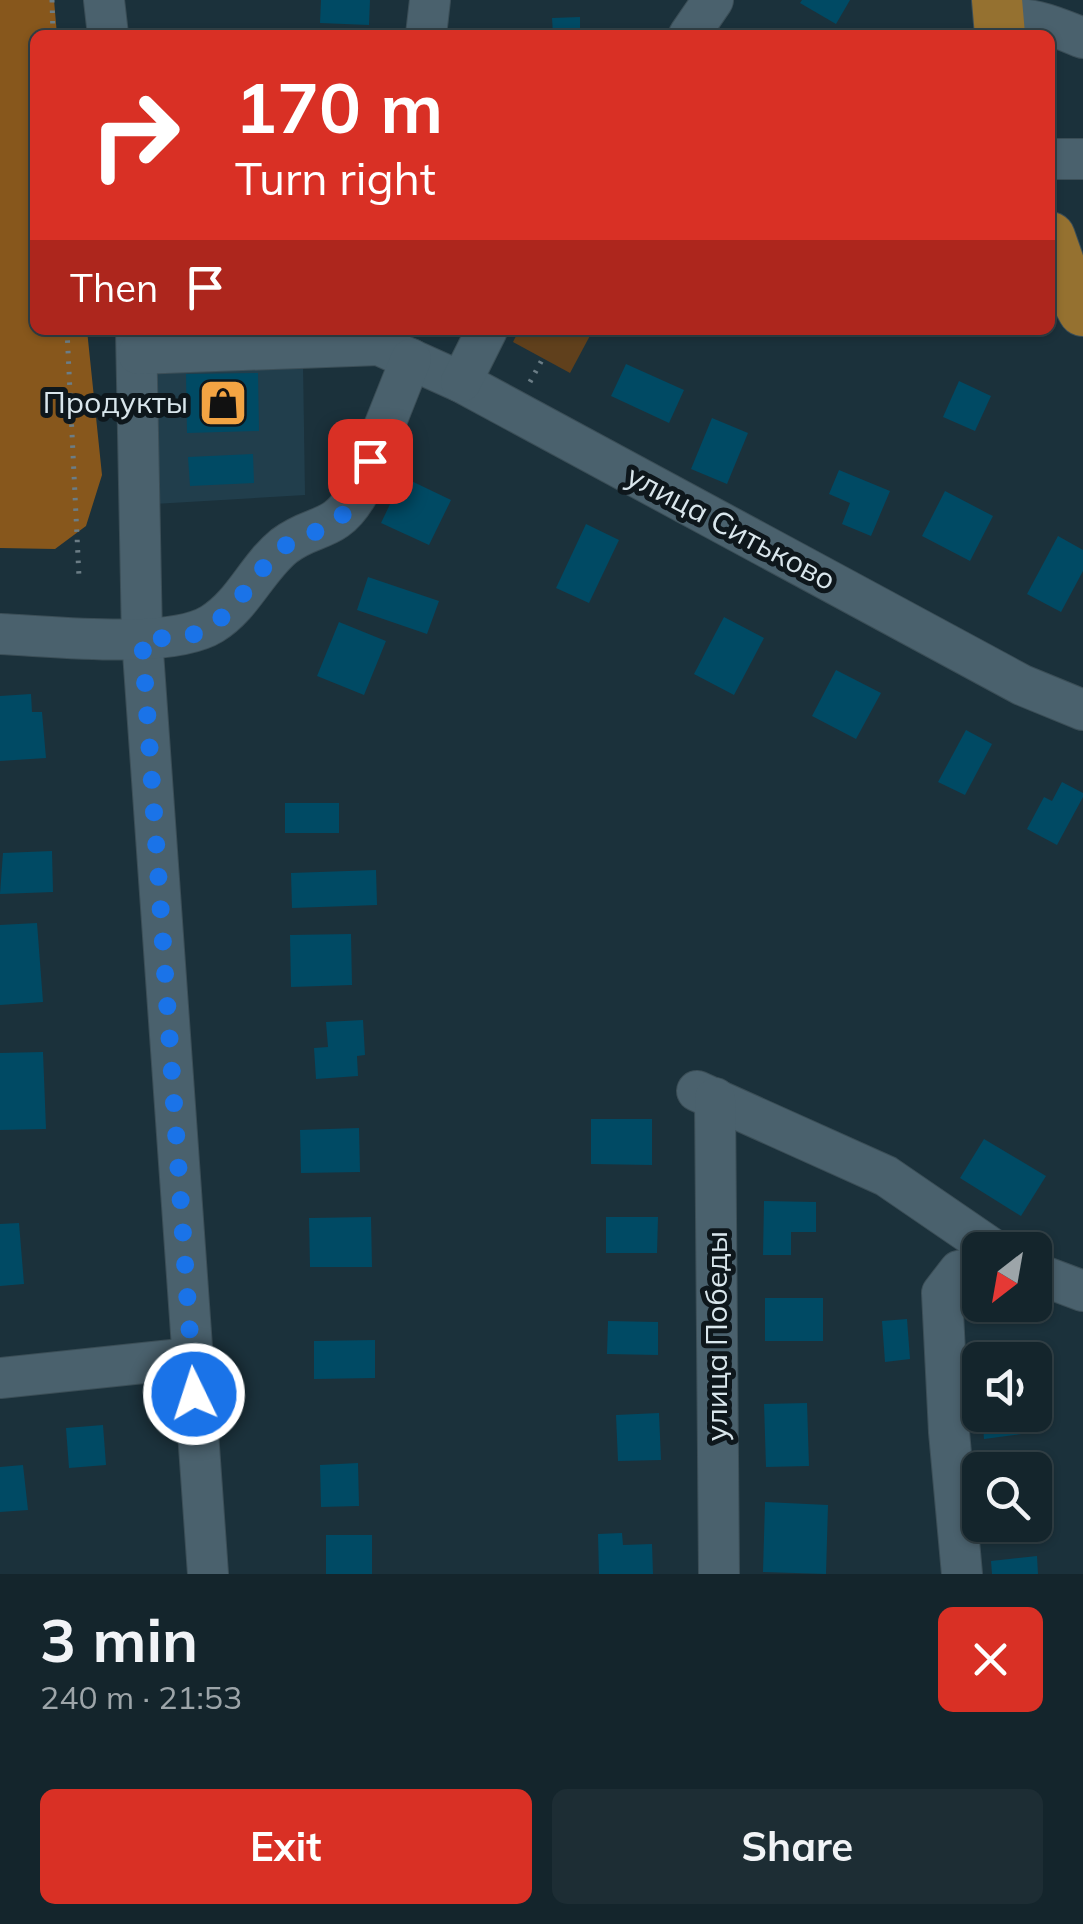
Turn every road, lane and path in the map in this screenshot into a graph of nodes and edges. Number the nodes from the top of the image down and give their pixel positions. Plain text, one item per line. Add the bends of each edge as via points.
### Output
1 (52, 0) edge
2 (104, 0) edge
3 (430, 0) edge
4 (713, 0) edge
5 (999, 19) edge
6 (54, 30) edge
7 (107, 30) edge
8 (427, 30) edge
9 (692, 30) edge
10 (1083, 38) edge
11 (1055, 159) edge
12 (1083, 159) edge
13 (68, 335) edge
14 (484, 335) edge
15 (137, 342) edge
16 (390, 345) edge
17 (461, 382) junction
18 (79, 577) dead end
19 (0, 634) edge
20 (142, 638) junction
21 (1083, 710) edge
22 (968, 1232) edge
23 (962, 1270) edge
24 (1052, 1279) edge
25 (1083, 1291) edge
26 (191, 1358) junction
27 (0, 1378) edge
28 (208, 1574) edge
29 (719, 1574) edge
30 (962, 1574) edge

1 - 6 path
2 - 7 street
3 - 8 street
4 - 9 street
5 - 10 street via 1046,24
11 - 12 street
13 - 18 path
14 - 17 street
15 - 16 street
15 - 20 street
16 - 17 street, улица Ситьково
16 - 20 street via 357,495 346,514 286,544 212,624 188,636
17 - 21 street, улица Ситьково via 1022,685
19 - 20 street
20 - 26 street
22 - 29 street, улица Победы via 886,1176 706,1095
23 - 30 street via 942,1293
24 - 25 street
26 - 27 street
26 - 28 street

